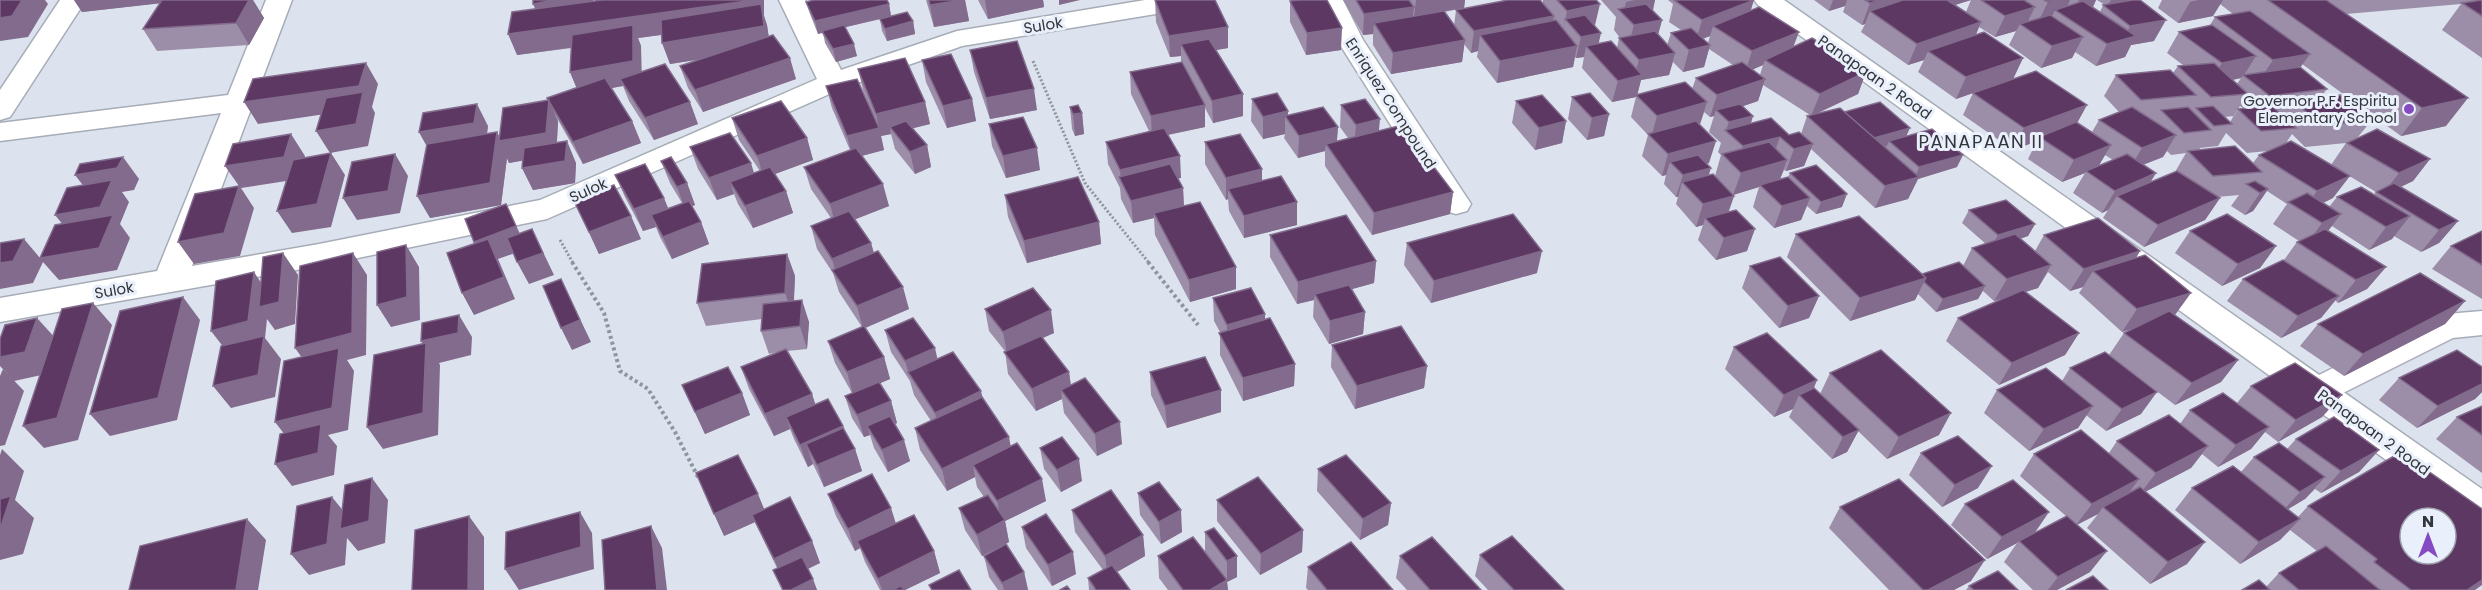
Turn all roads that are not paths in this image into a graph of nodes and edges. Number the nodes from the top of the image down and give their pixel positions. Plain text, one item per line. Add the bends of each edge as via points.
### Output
1 (73, 0) edge
2 (279, 0) edge
3 (792, 0) edge
4 (1192, 0) edge
5 (1330, 0) edge
6 (1767, 0) edge
7 (832, 82) junction
8 (239, 102) junction
9 (0, 111) edge
10 (0, 132) edge
11 (1456, 204) dead end
12 (170, 280) junction
13 (0, 310) edge
14 (2482, 323) edge
15 (2317, 391) junction
16 (2482, 509) edge

1 - 9 street
2 - 8 street
3 - 7 street
4 - 7 street, Sulok via 957,39
5 - 11 street, Enriquez Compound via 1350,40
6 - 15 street, Panapaan 2 Road
7 - 12 street, Sulok via 547,209 319,255
8 - 10 street
8 - 12 street
12 - 13 street, Sulok
14 - 15 street via 2447,326
15 - 16 street, Panapaan 2 Road

